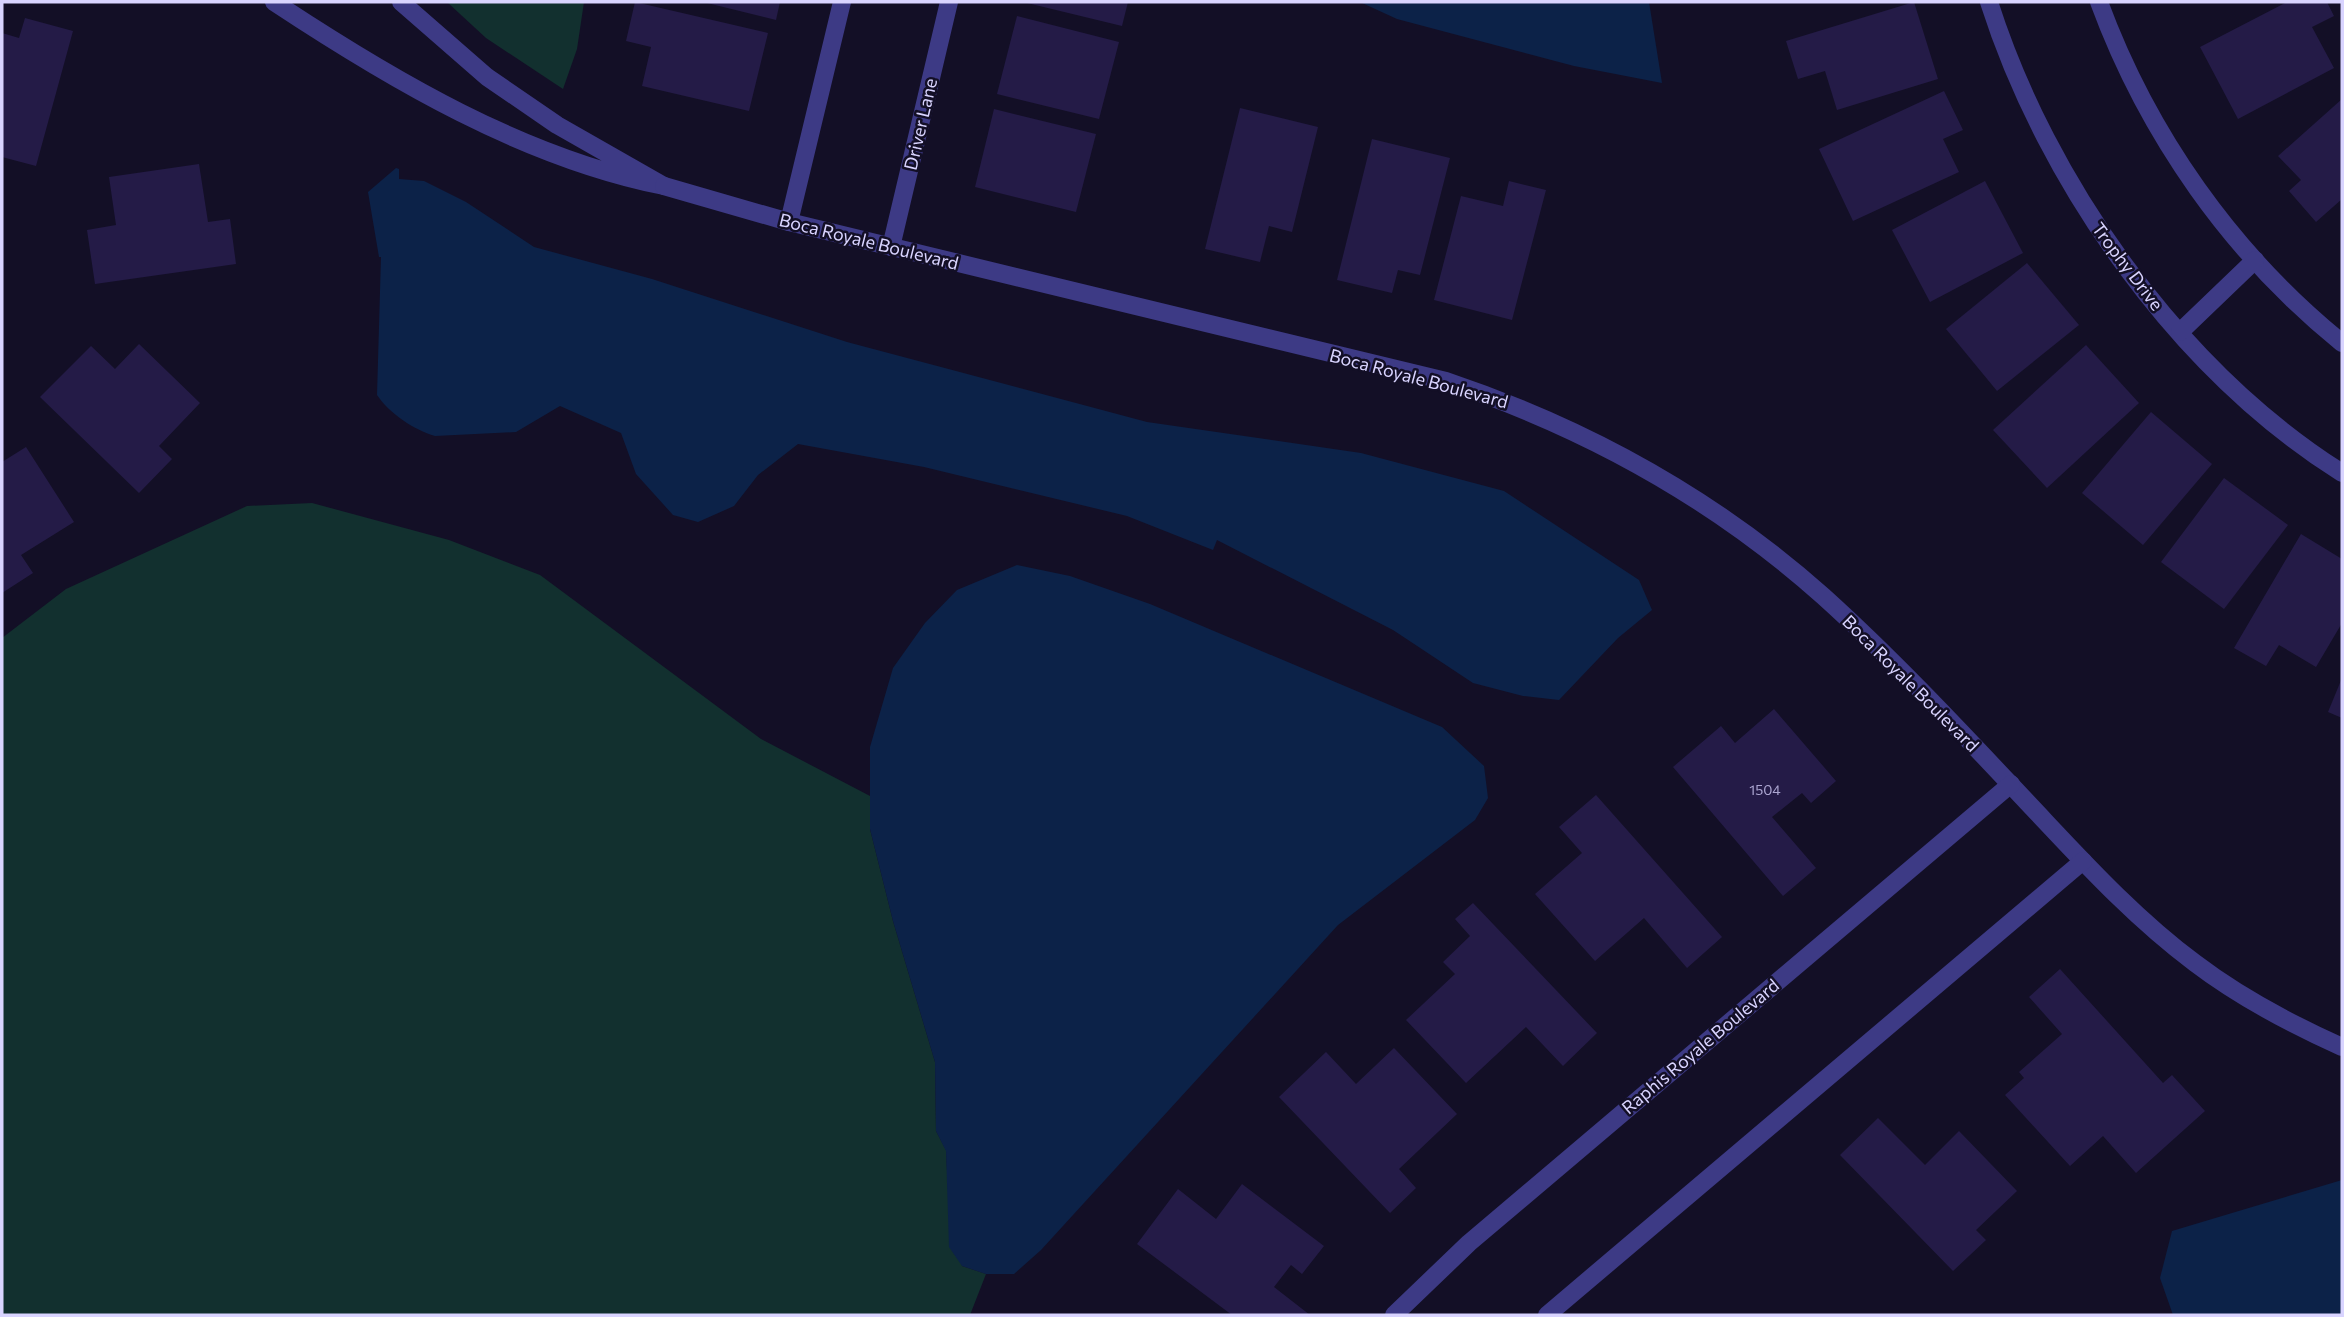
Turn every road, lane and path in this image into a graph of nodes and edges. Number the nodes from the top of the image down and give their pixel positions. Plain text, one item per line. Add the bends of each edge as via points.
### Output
1 (274, 2) edge
2 (401, 2) edge
3 (842, 2) edge
4 (949, 2) edge
5 (1989, 2) edge
6 (2099, 2) edge
7 (664, 186) junction
8 (789, 222) junction
9 (891, 247) junction
10 (2255, 260) junction
11 (2180, 332) junction
12 (2342, 343) edge
13 (2342, 473) edge
14 (2011, 784) junction
15 (2083, 861) junction
16 (2342, 1047) edge
17 (1394, 1315) edge
18 (1547, 1315) edge

1 - 7 street, Boca Royale Boulevard via 395,76 497,130 621,177
2 - 7 street, Boca Royale Boulevard via 487,77 557,125
3 - 8 street
4 - 9 street, Driver Lane
5 - 11 street, Trophy Drive via 2017,80 2060,166 2114,251
6 - 10 street via 2145,104 2173,153
7 - 8 street, Boca Royale Boulevard
8 - 9 street, Boca Royale Boulevard
9 - 14 street, Boca Royale Boulevard via 1447,382 1563,425 1671,483 1769,552 1823,596
10 - 11 street
10 - 12 street
11 - 13 street, Trophy Drive via 2259,408
14 - 15 street, Boca Royale Boulevard
14 - 17 street, Raphis Royale Boulevard via 1469,1243
15 - 16 street, Boca Royale Boulevard via 2117,898 2196,964
15 - 18 street

